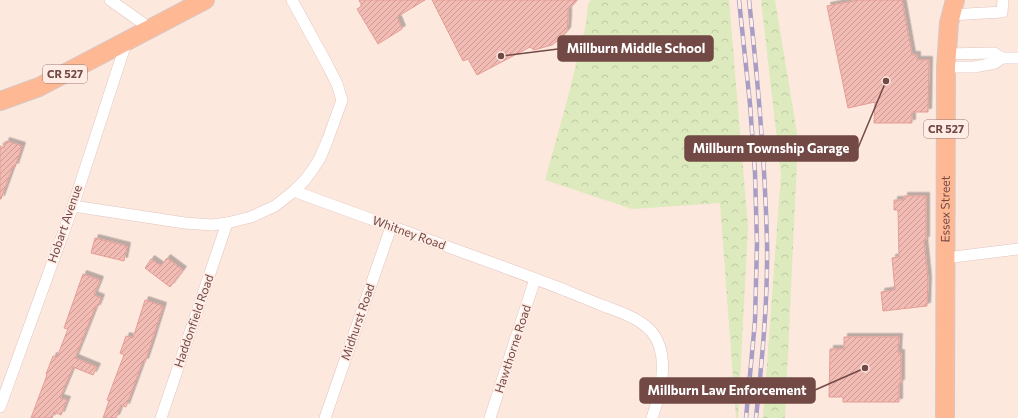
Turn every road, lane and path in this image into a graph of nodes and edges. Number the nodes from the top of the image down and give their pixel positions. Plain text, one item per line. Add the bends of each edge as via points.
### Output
1 (110, 0) edge
2 (205, 0) edge
3 (292, 0) edge
4 (1003, 0) edge
5 (953, 8) edge
6 (151, 29) junction
7 (127, 40) junction
8 (1018, 58) edge
9 (946, 61) junction
10 (0, 101) edge
11 (294, 191) junction
12 (72, 206) junction
13 (227, 223) junction
14 (391, 227) junction
15 (1018, 250) edge
16 (946, 258) junction
17 (535, 279) junction
18 (0, 407) edge
19 (161, 418) edge
20 (326, 418) edge
21 (490, 418) edge
22 (652, 418) edge
23 (945, 418) edge

1 - 6 street
2 - 6 main road, CR 527
3 - 11 street via 328,66 342,100 320,158
4 - 5 street via 1002,12
5 - 9 main road, Essex Street / CR 527
6 - 7 main road, CR 527
7 - 10 main road, CR 527 via 39,87
7 - 12 street, Hobart Avenue
8 - 9 street via 1002,58 994,53
9 - 16 main road, Essex Street / CR 527
11 - 13 street via 263,212
11 - 14 street, Whitney Road
12 - 13 street via 198,224
12 - 18 street, Hobart Avenue
13 - 19 street, Haddonfield Road
14 - 17 street, Whitney Road
14 - 20 street, Midhurst Road
15 - 16 street
16 - 23 main road, Essex Street / CR 527
17 - 21 street, Hawthorne Road
17 - 22 street, Whitney Road via 620,312 639,321 651,332 660,346 664,363 659,399

